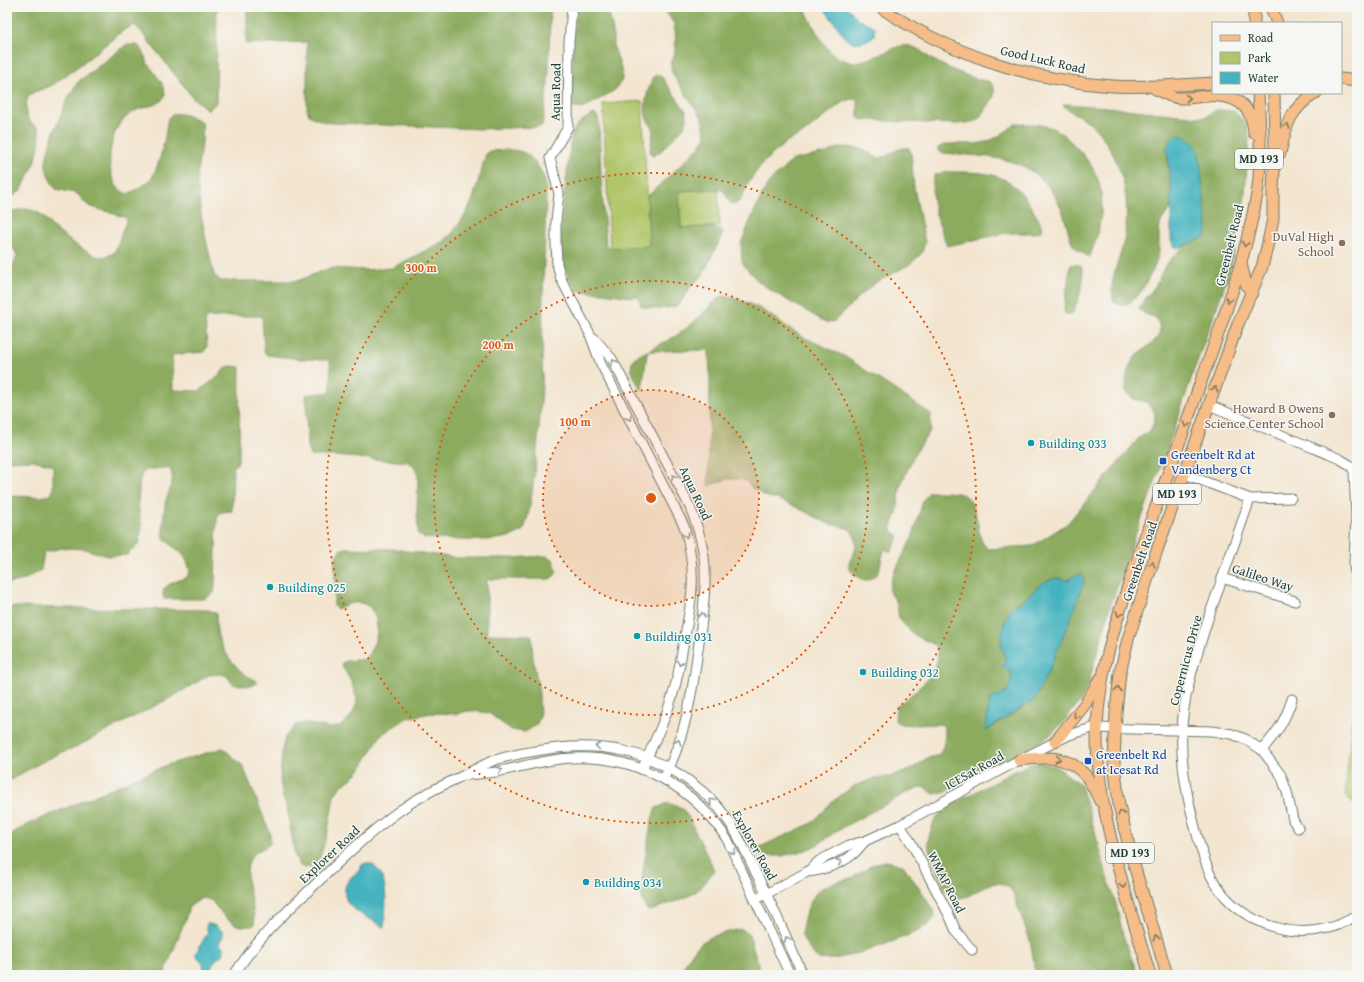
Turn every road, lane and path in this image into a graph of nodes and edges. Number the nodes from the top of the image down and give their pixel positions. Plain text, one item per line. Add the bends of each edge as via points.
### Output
1 (572, 7) edge
2 (880, 7) edge
3 (1250, 7) edge
4 (1254, 7) edge
5 (1271, 7) edge
6 (1249, 22) edge
7 (1254, 22) edge
8 (1272, 22) edge
9 (1277, 22) edge
10 (1212, 76) edge
11 (1212, 83) edge
12 (1179, 85) junction
13 (1152, 86) junction
14 (1258, 94) edge
15 (1274, 94) edge
16 (1314, 94) edge
17 (1273, 191) junction
18 (1250, 224) junction
19 (1241, 263) junction
20 (1252, 292) junction
21 (589, 332) junction
22 (1209, 405) junction
23 (1185, 474) junction
24 (1291, 498) dead end
25 (1250, 499) junction
26 (1222, 578) junction
27 (1356, 582) edge
28 (1295, 601) dead end
29 (1104, 672) junction
30 (1292, 698) dead end
31 (1097, 728) junction
32 (1115, 728) junction
33 (1182, 730) junction
34 (1055, 742) junction
35 (1262, 750) junction
36 (647, 758) junction
37 (1019, 760) junction
38 (670, 768) junction
39 (642, 770) junction
40 (462, 776) junction
41 (664, 778) junction
42 (1104, 807) junction
43 (900, 825) junction
44 (1298, 828) dead end
45 (767, 894) junction
46 (755, 900) junction
47 (1357, 916) edge
48 (972, 950) dead end
49 (234, 975) edge
50 (790, 975) edge
51 (803, 975) edge
52 (1150, 975) edge
53 (1167, 975) edge

1 - 21 street, Aqua Road via 568,127 550,158 559,194 556,222 557,264 561,279
2 - 13 main road, Good Luck Road via 927,35 1001,65 1082,83
3 - 6 main road
4 - 7 main road
5 - 8 main road
5 - 9 main road
10 - 12 main road
11 - 12 main road, Good Luck Road
12 - 13 main road, Good Luck Road
13 -> 18 main road via 1173,97 1220,96 1231,98 1246,106 1253,122 1254,143
14 - 18 main road, Greenbelt Road / MD 193 via 1260,117 1257,192
15 - 17 main road, Greenbelt Road / MD 193 via 1276,149
17 -> 16 main road via 1289,120 1299,105
17 - 20 main road, Greenbelt Road / MD 193 via 1273,219 1262,266
18 -> 19 main road, Greenbelt Road / MD 193
19 - 20 main road via 1246,284
19 -> 29 main road, Greenbelt Road / MD 193 via 1208,364 1128,585 1112,634
22 -> 20 main road, Greenbelt Road / MD 193
21 -> 36 street, Aqua Road via 601,364 684,526 692,563 692,601 679,668 671,701
38 -> 21 street, Aqua Road via 685,719 696,668 705,589 703,548 690,507 612,359
22 - 23 main road, Greenbelt Road / MD 193
22 - 27 street via 1340,459 1352,468 1355,481
23 - 25 street
32 -> 23 main road, Greenbelt Road / MD 193 via 1120,673 1128,640
24 - 25 street
25 - 26 street, Copernicus Drive
26 - 28 street, Galileo Way
26 - 33 street, Copernicus Drive via 1195,663
29 - 31 main road, Greenbelt Road / MD 193
29 -> 34 main road via 1085,704
30 - 35 street via 1281,727
31 - 32 street, ICESat Road
31 - 34 street, ICESat Road
31 - 42 main road, Greenbelt Road / MD 193
32 - 33 street, ICESat Road
53 -> 32 main road, Greenbelt Road / MD 193 via 1131,856 1119,806 1114,762
33 - 35 street, ICESat Road via 1232,734
33 - 47 street, Copernicus Drive via 1185,780 1201,852 1212,877 1230,902 1250,918 1292,931 1330,928
34 - 37 street, ICESat Road
35 - 44 street via 1281,775 1293,820
36 - 38 street, Explorer Road
36 - 39 street, Aqua Road
36 -> 40 street, Explorer Road via 622,750 569,746 494,760
37 -> 42 main road via 1045,757 1067,761 1087,777
37 - 43 street, ICESat Road
38 - 41 street, Aqua Road
45 -> 38 street, Explorer Road via 730,823 720,810 705,793
40 -> 39 street, Explorer Road via 572,758 611,761
39 - 41 street, Explorer Road
40 - 49 street, Explorer Road via 427,793 374,830 267,931
41 -> 46 street, Explorer Road via 696,802 719,827
42 -> 52 main road, Greenbelt Road / MD 193 via 1111,841
43 - 45 street, ICESat Road via 842,848 819,861 807,872
43 - 48 street, WMAP Road via 956,931
45 - 46 street, ICESat Road
51 -> 45 street, Explorer Road
46 - 50 street, Explorer Road

